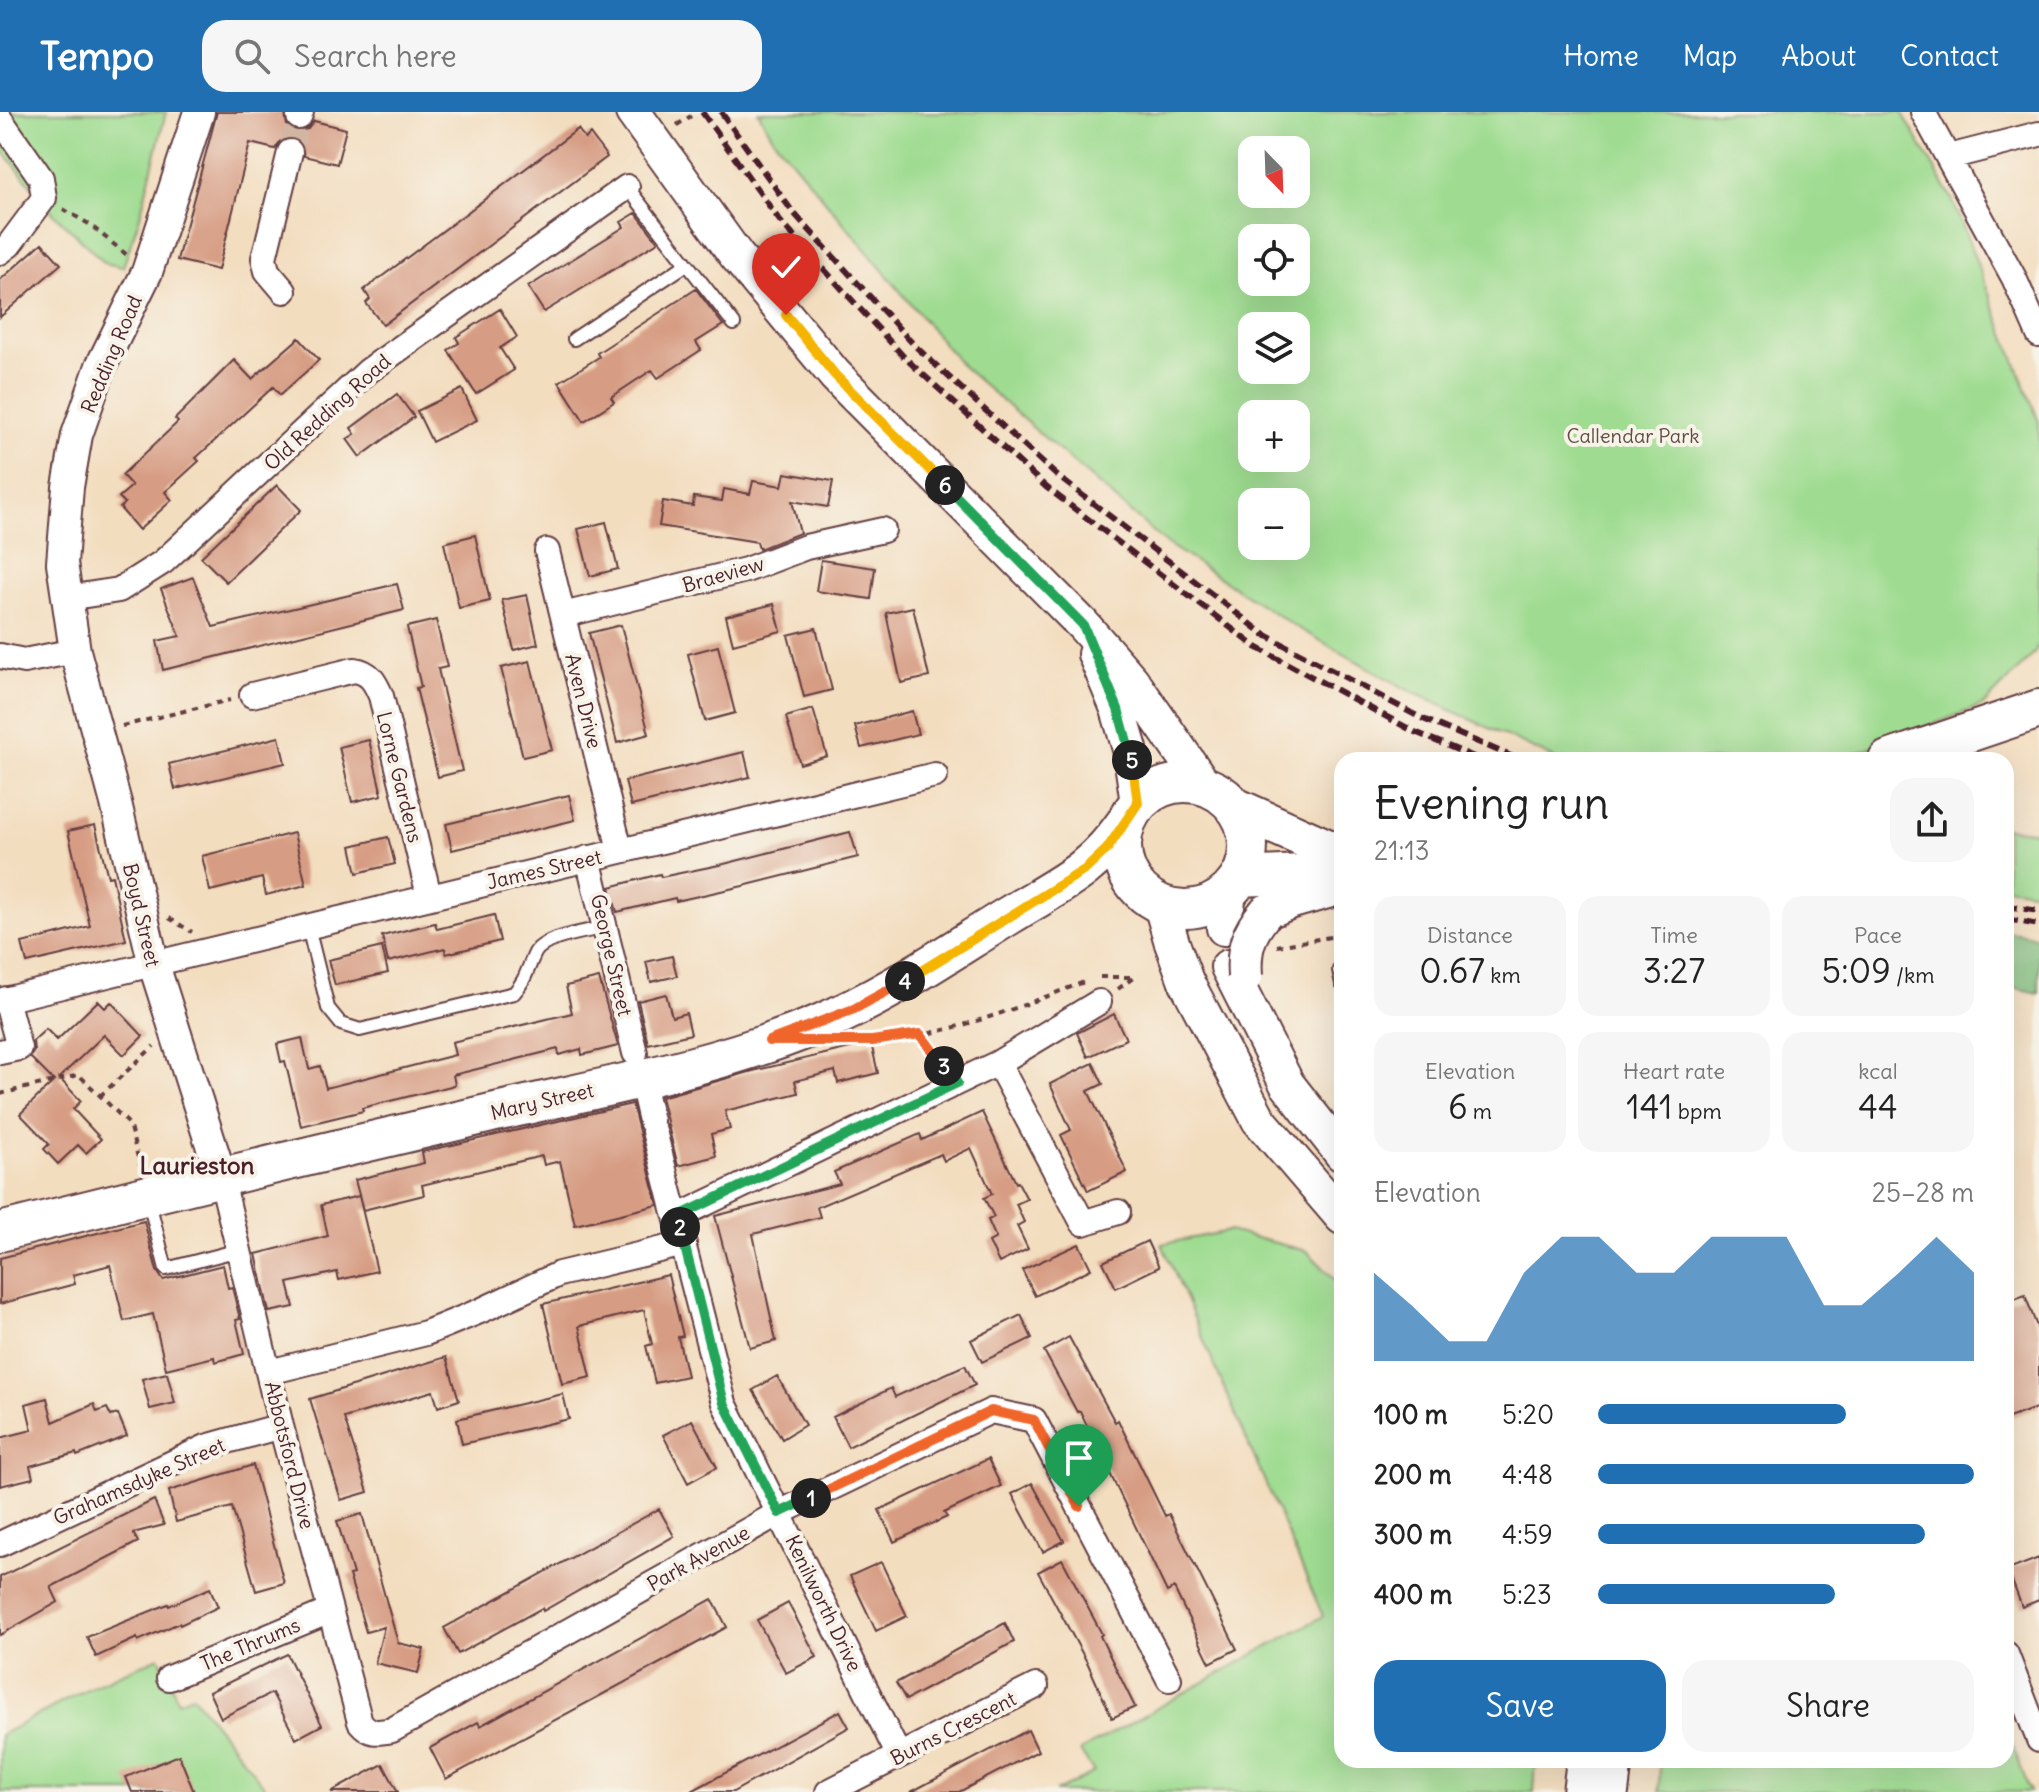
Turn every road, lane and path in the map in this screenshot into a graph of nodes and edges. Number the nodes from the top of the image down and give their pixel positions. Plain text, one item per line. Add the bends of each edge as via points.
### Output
1 (199, 112) edge
2 (633, 112) edge
3 (1923, 112) edge
4 (0, 119) edge
5 (2039, 134) edge
6 (290, 152) tunnel mouth
7 (1949, 157) junction
8 (627, 187) joint
9 (44, 198) junction
10 (0, 252) edge
11 (687, 264) junction
12 (147, 272) junction
13 (284, 291) dead end
14 (734, 324) dead end
15 (2039, 335) edge
16 (574, 339) dead end
17 (883, 530) dead end
18 (547, 551) dead end
19 (67, 598) junction
20 (563, 615) junction
21 (1083, 625) junction
22 (75, 651) junction
23 (0, 656) edge
24 (2039, 685) edge
25 (252, 695) joint
26 (2039, 709) edge
27 (1984, 728) junction
28 (96, 732) junction
29 (1912, 752) edge
30 (935, 775) dead end
31 (1204, 785) junction
32 (1237, 808) junction
33 (1132, 813) junction
34 (620, 850) junction
35 (1334, 851) edge
36 (588, 858) junction
37 (1334, 874) edge
38 (1054, 890) junction
39 (1334, 890) edge
40 (429, 896) junction
41 (1150, 898) junction
42 (1231, 899) junction
43 (139, 901) junction
44 (308, 927) junction
45 (605, 927) junction
46 (1334, 936) edge
47 (220, 947) junction
48 (1267, 948) dead end
49 (154, 965) junction
50 (1237, 972) junction
51 (1134, 977) dead end
52 (3, 1000) edge
53 (1099, 1002) dead end
54 (173, 1028) junction
55 (920, 1034) junction
56 (857, 1041) dead end
57 (0, 1052) edge
58 (998, 1063) junction
59 (638, 1065) junction
60 (957, 1083) junction
61 (0, 1094) edge
62 (100, 1096) junction
63 (1334, 1144) edge
64 (221, 1176) junction
65 (147, 1195) junction
66 (1334, 1208) edge
67 (1118, 1212) dead end
68 (677, 1217) junction
69 (0, 1232) edge
70 (684, 1244) junction
71 (239, 1250) junction
72 (269, 1372) junction
73 (281, 1426) junction
74 (779, 1513) junction
75 (0, 1541) edge
76 (330, 1611) junction
77 (2014, 1675) edge
78 (169, 1678) dead end
79 (1169, 1679) dead end
80 (1036, 1686) dead end
81 (367, 1731) joint
82 (2039, 1740) edge
83 (898, 1754) junction
84 (1583, 1768) edge
85 (1614, 1768) edge
86 (828, 1792) edge
87 (1580, 1792) edge
88 (1611, 1792) edge

1 - 12 street, Redding Road
2 - 21 main road via 736,255 835,375
3 - 7 street
4 - 9 street via 41,178
5 - 7 street
6 - 13 street via 264,258 267,271
7 - 15 street
8 - 11 lane
8 - 19 street, Old Redding Road via 368,371 163,562 119,590
9 - 10 street
9 - 12 path via 89,224
11 - 14 lane
11 - 16 lane
12 - 19 street, Redding Road via 101,366 77,435 62,563
17 - 20 street, Braeview
18 - 20 street, Aven Drive
19 - 22 street, Redding Road
20 - 34 street, Aven Drive
21 - 31 main road via 1132,681
21 - 33 main road via 1130,749
22 - 23 street via 24,661
22 - 28 street, Boyd Street
24 - 27 main road
25 - 28 path
25 - 40 street, Lorne Gardens via 354,670 364,671 375,682
26 - 27 main road
27 - 29 main road
28 - 43 street, Boyd Street
30 - 34 street, James Street
31 - 32 main road
31 - 33 main road via 1170,784 1155,790
32 - 35 main road
32 - 42 main road via 1249,843 1247,864
33 - 38 main road, Mary Street via 1097,859
33 - 41 main road via 1122,856 1128,874
34 - 36 street, James Street
36 - 40 street, James Street
36 - 45 street, George Street
37 - 42 main road
38 - 41 main road, Mary Street via 1117,884
38 - 59 main road, Mary Street via 854,1009 769,1041
39 - 50 main road, bridge via 1266,912 1252,928
40 - 44 street, James Street
41 - 42 main road via 1181,910
41 - 66 main road, bridge via 1186,981 1259,1120
42 - 50 main road
43 - 47 path
43 - 49 street, Boyd Street
44 - 45 lane via 328,1008 341,1024 360,1030 514,993 544,943
44 - 47 street, James Street
45 - 59 street, George Street
46 - 48 path
47 - 49 street, James Street
49 - 52 street, James Street
49 - 54 street, Boyd Street
50 - 63 main road via 1271,1057
51 - 55 path via 1094,978 988,1019
52 - 57 street via 19,1048
53 - 58 street
54 - 62 path
54 - 64 street, Boyd Street
55 - 56 path
55 - 60 path
58 - 60 street
58 - 67 street via 1083,1223
59 - 64 main road, Mary Street
59 - 68 street, Kenilworth Drive
60 - 68 street
61 - 62 path via 79,1075
62 - 65 path via 129,1124
64 - 65 main road, Mary Street
64 - 71 street, Abbotsford Drive
65 - 69 main road, Mary Street
65 - 71 lane via 166,1269
68 - 70 street, Kenilworth Drive
70 - 72 street via 559,1274 426,1333
70 - 74 street, Kenilworth Drive via 724,1403
71 - 72 street, Abbotsford Drive
72 - 73 street, Abbotsford Drive
73 - 75 street, Grahamsdyke Street via 206,1447
73 - 76 street, Abbotsford Drive
74 - 79 street, Park Avenue via 991,1411 1034,1420
74 - 81 street, Park Avenue via 392,1730
74 - 83 street, Kenilworth Drive
76 - 78 street, The Thrums
76 - 81 street, Abbotsford Drive via 360,1722
77 - 82 street
80 - 83 street, Burns Crescent
83 - 86 street, Burns Crescent
84 - 87 main road
85 - 88 main road

